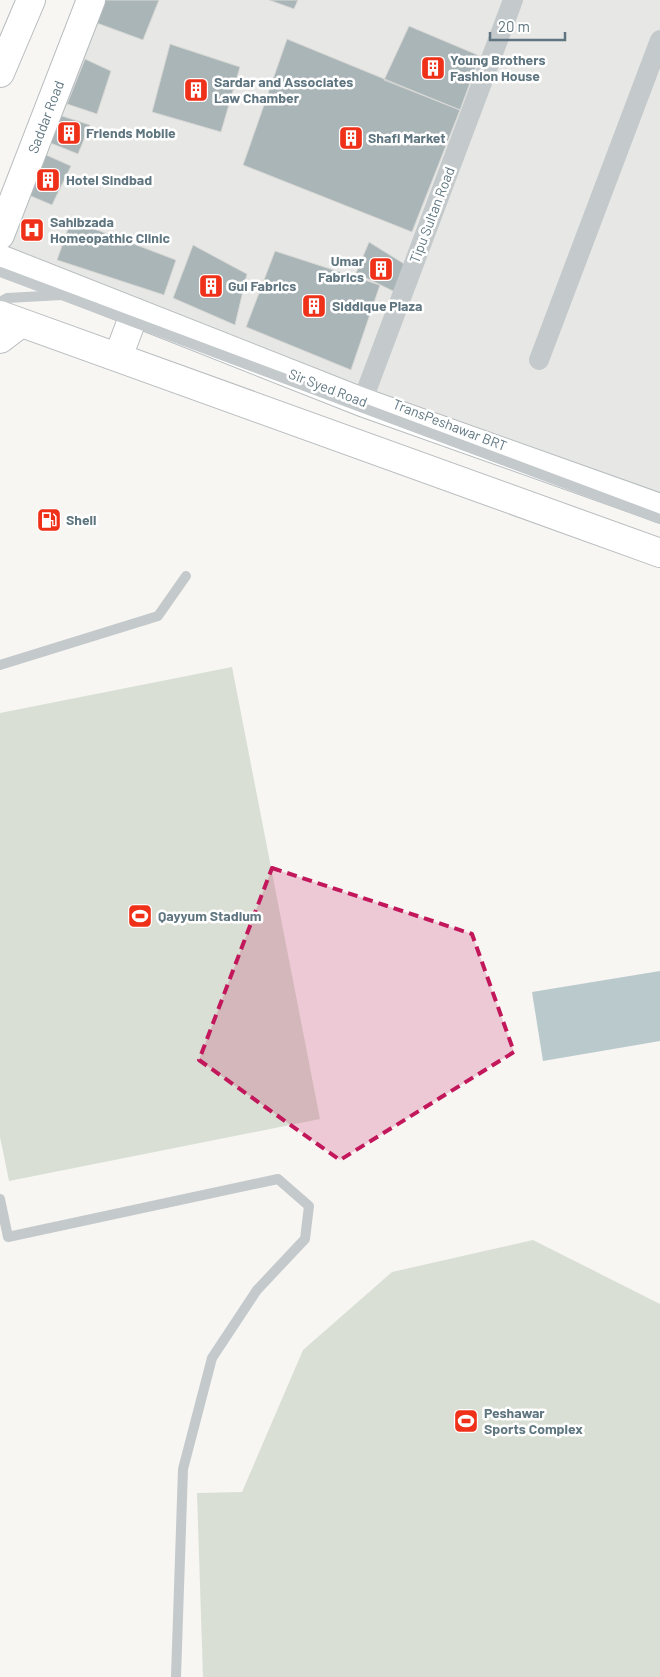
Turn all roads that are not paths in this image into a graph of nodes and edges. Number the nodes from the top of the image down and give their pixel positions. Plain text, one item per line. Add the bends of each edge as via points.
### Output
1 (31, 0) edge
2 (91, 0) edge
3 (513, 0) edge
4 (660, 40) edge
5 (0, 73) edge
6 (0, 234) edge
7 (0, 259) edge
8 (0, 272) edge
9 (63, 295) junction
10 (0, 302) edge
11 (135, 312) junction
12 (7, 326) edge
13 (118, 357) junction
14 (539, 360) dead end
15 (362, 402) junction
16 (660, 508) edge
17 (660, 519) edge
18 (660, 553) edge
19 (186, 576) dead end
20 (0, 665) edge
21 (0, 1199) edge
22 (176, 1677) edge

1 - 5 main road
2 - 6 main road, Saddar Road
3 - 15 street, Tipu Sultan Road
4 - 14 street
7 - 11 main road, Sir Syed Road
8 - 9 lane, TransPeshawar BRT, bridge
9 - 10 lane, TransPeshawar BRT via 7,298
9 - 17 lane, TransPeshawar BRT, bridge
11 - 13 main road
11 - 15 main road, Sir Syed Road
12 - 13 main road
13 - 18 main road
15 - 16 main road, Sir Syed Road
19 - 20 lane via 158,616
21 - 22 lane via 8,1237 278,1179 309,1206 305,1239 256,1290 212,1358 183,1469

